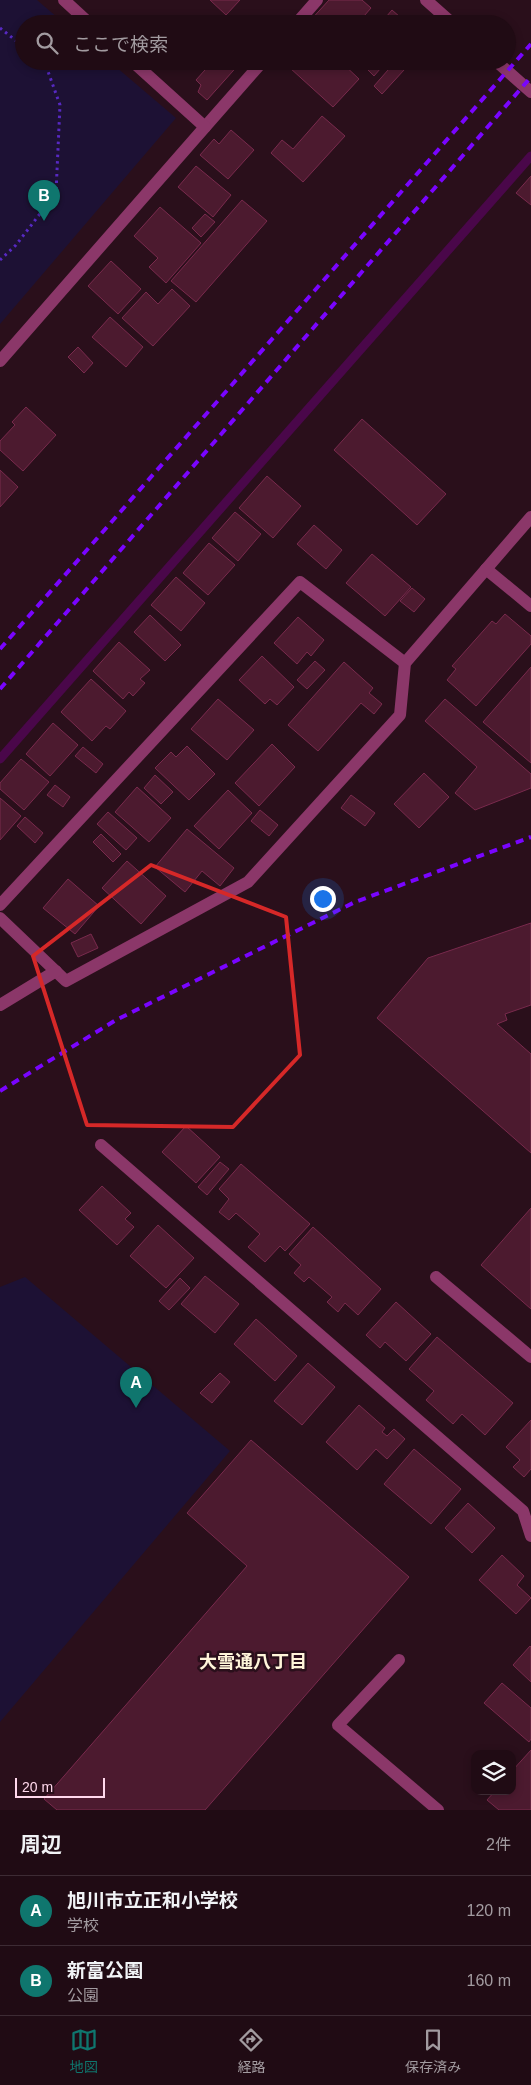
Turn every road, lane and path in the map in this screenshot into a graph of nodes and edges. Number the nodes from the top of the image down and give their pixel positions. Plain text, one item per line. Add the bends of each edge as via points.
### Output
1 (64, 0) edge
2 (317, 0) edge
3 (426, 0) edge
4 (80, 15) edge
5 (304, 15) edge
6 (443, 15) edge
7 (0, 28) edge
8 (15, 40) edge
9 (47, 70) edge
10 (142, 70) edge
11 (255, 70) edge
12 (506, 70) edge
13 (531, 92) edge
14 (205, 127) junction
15 (0, 260) edge
16 (0, 361) edge
17 (531, 517) edge
18 (486, 569) junction
19 (531, 606) edge
20 (405, 663) junction
21 (0, 905) edge
22 (0, 918) edge
23 (56, 971) junction
24 (0, 1005) edge
25 (101, 1145) dead end
26 (436, 1277) dead end
27 (531, 1357) edge
28 (531, 1536) edge
29 (399, 1660) dead end
30 (438, 1810) edge

1 - 4 street
2 - 5 street
3 - 6 street
7 - 8 path
9 - 15 path via 60,105 56,192 16,245
10 - 14 street
11 - 14 street
12 - 13 street
14 - 16 street
17 - 18 street
18 - 19 street
18 - 20 street
20 - 21 street via 300,582
20 - 23 street via 400,715 248,882 66,981
22 - 23 street
23 - 24 street
25 - 28 street via 522,1511
26 - 27 street
29 - 30 street via 338,1725

